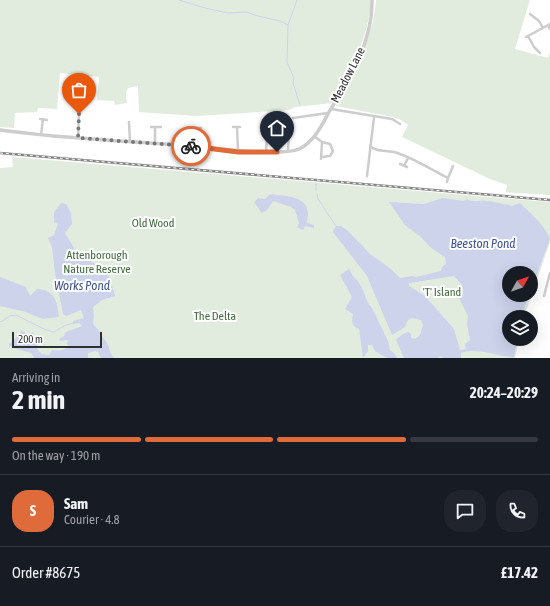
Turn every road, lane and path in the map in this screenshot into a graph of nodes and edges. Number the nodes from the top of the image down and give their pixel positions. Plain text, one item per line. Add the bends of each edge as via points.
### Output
1 (372, 0) edge
2 (530, 14) dead end
3 (549, 25) edge
4 (543, 28) junction
5 (550, 29) edge
6 (540, 53) dead end
7 (80, 91) dead end
8 (330, 111) junction
9 (374, 116) junction
10 (293, 118) dead end
11 (43, 119) dead end
12 (129, 122) dead end
13 (400, 124) dead end
14 (161, 127) dead end
15 (240, 127) dead end
16 (187, 128) dead end
17 (197, 128) junction
18 (201, 128) dead end
19 (0, 130) edge
20 (289, 132) dead end
21 (41, 135) junction
22 (267, 136) dead end
23 (314, 136) junction
24 (78, 138) junction
25 (322, 142) junction
26 (130, 143) junction
27 (155, 144) junction
28 (370, 146) junction
29 (196, 147) junction
30 (288, 151) junction
31 (238, 152) junction
32 (266, 152) junction
33 (408, 158) junction
34 (400, 164) dead end
35 (404, 166) junction
36 (453, 166) dead end
37 (407, 167) dead end
38 (367, 176) dead end
39 (448, 178) junction
40 (448, 182) dead end
41 (550, 273) edge
42 (544, 296) dead end

1 - 8 street, Meadow Lane via 370,25 361,52 352,74
2 - 4 street
3 - 4 street
3 - 5 street
4 - 6 street via 527,37
7 - 24 street
8 - 9 street
8 - 10 street via 297,115
8 - 23 street, Meadow Lane
9 - 13 street
9 - 28 street
11 - 21 street
12 - 26 street
14 - 27 street via 153,127
15 - 31 street via 235,127
16 - 17 street
17 - 18 street
17 - 29 street
19 - 21 street
20 - 30 street
21 - 24 street
22 - 32 street
23 - 25 street
23 - 30 street, Meadow Lane via 300,148
24 - 26 street
25 - 25 street via 321,158 330,156 333,151 330,144
26 - 27 street
27 - 29 street
28 - 33 street
28 - 38 street
29 - 31 street
30 - 32 street
31 - 32 street
33 - 35 street
33 - 39 street
34 - 35 street
35 - 37 street
36 - 39 street
39 - 40 street
41 - 42 street

